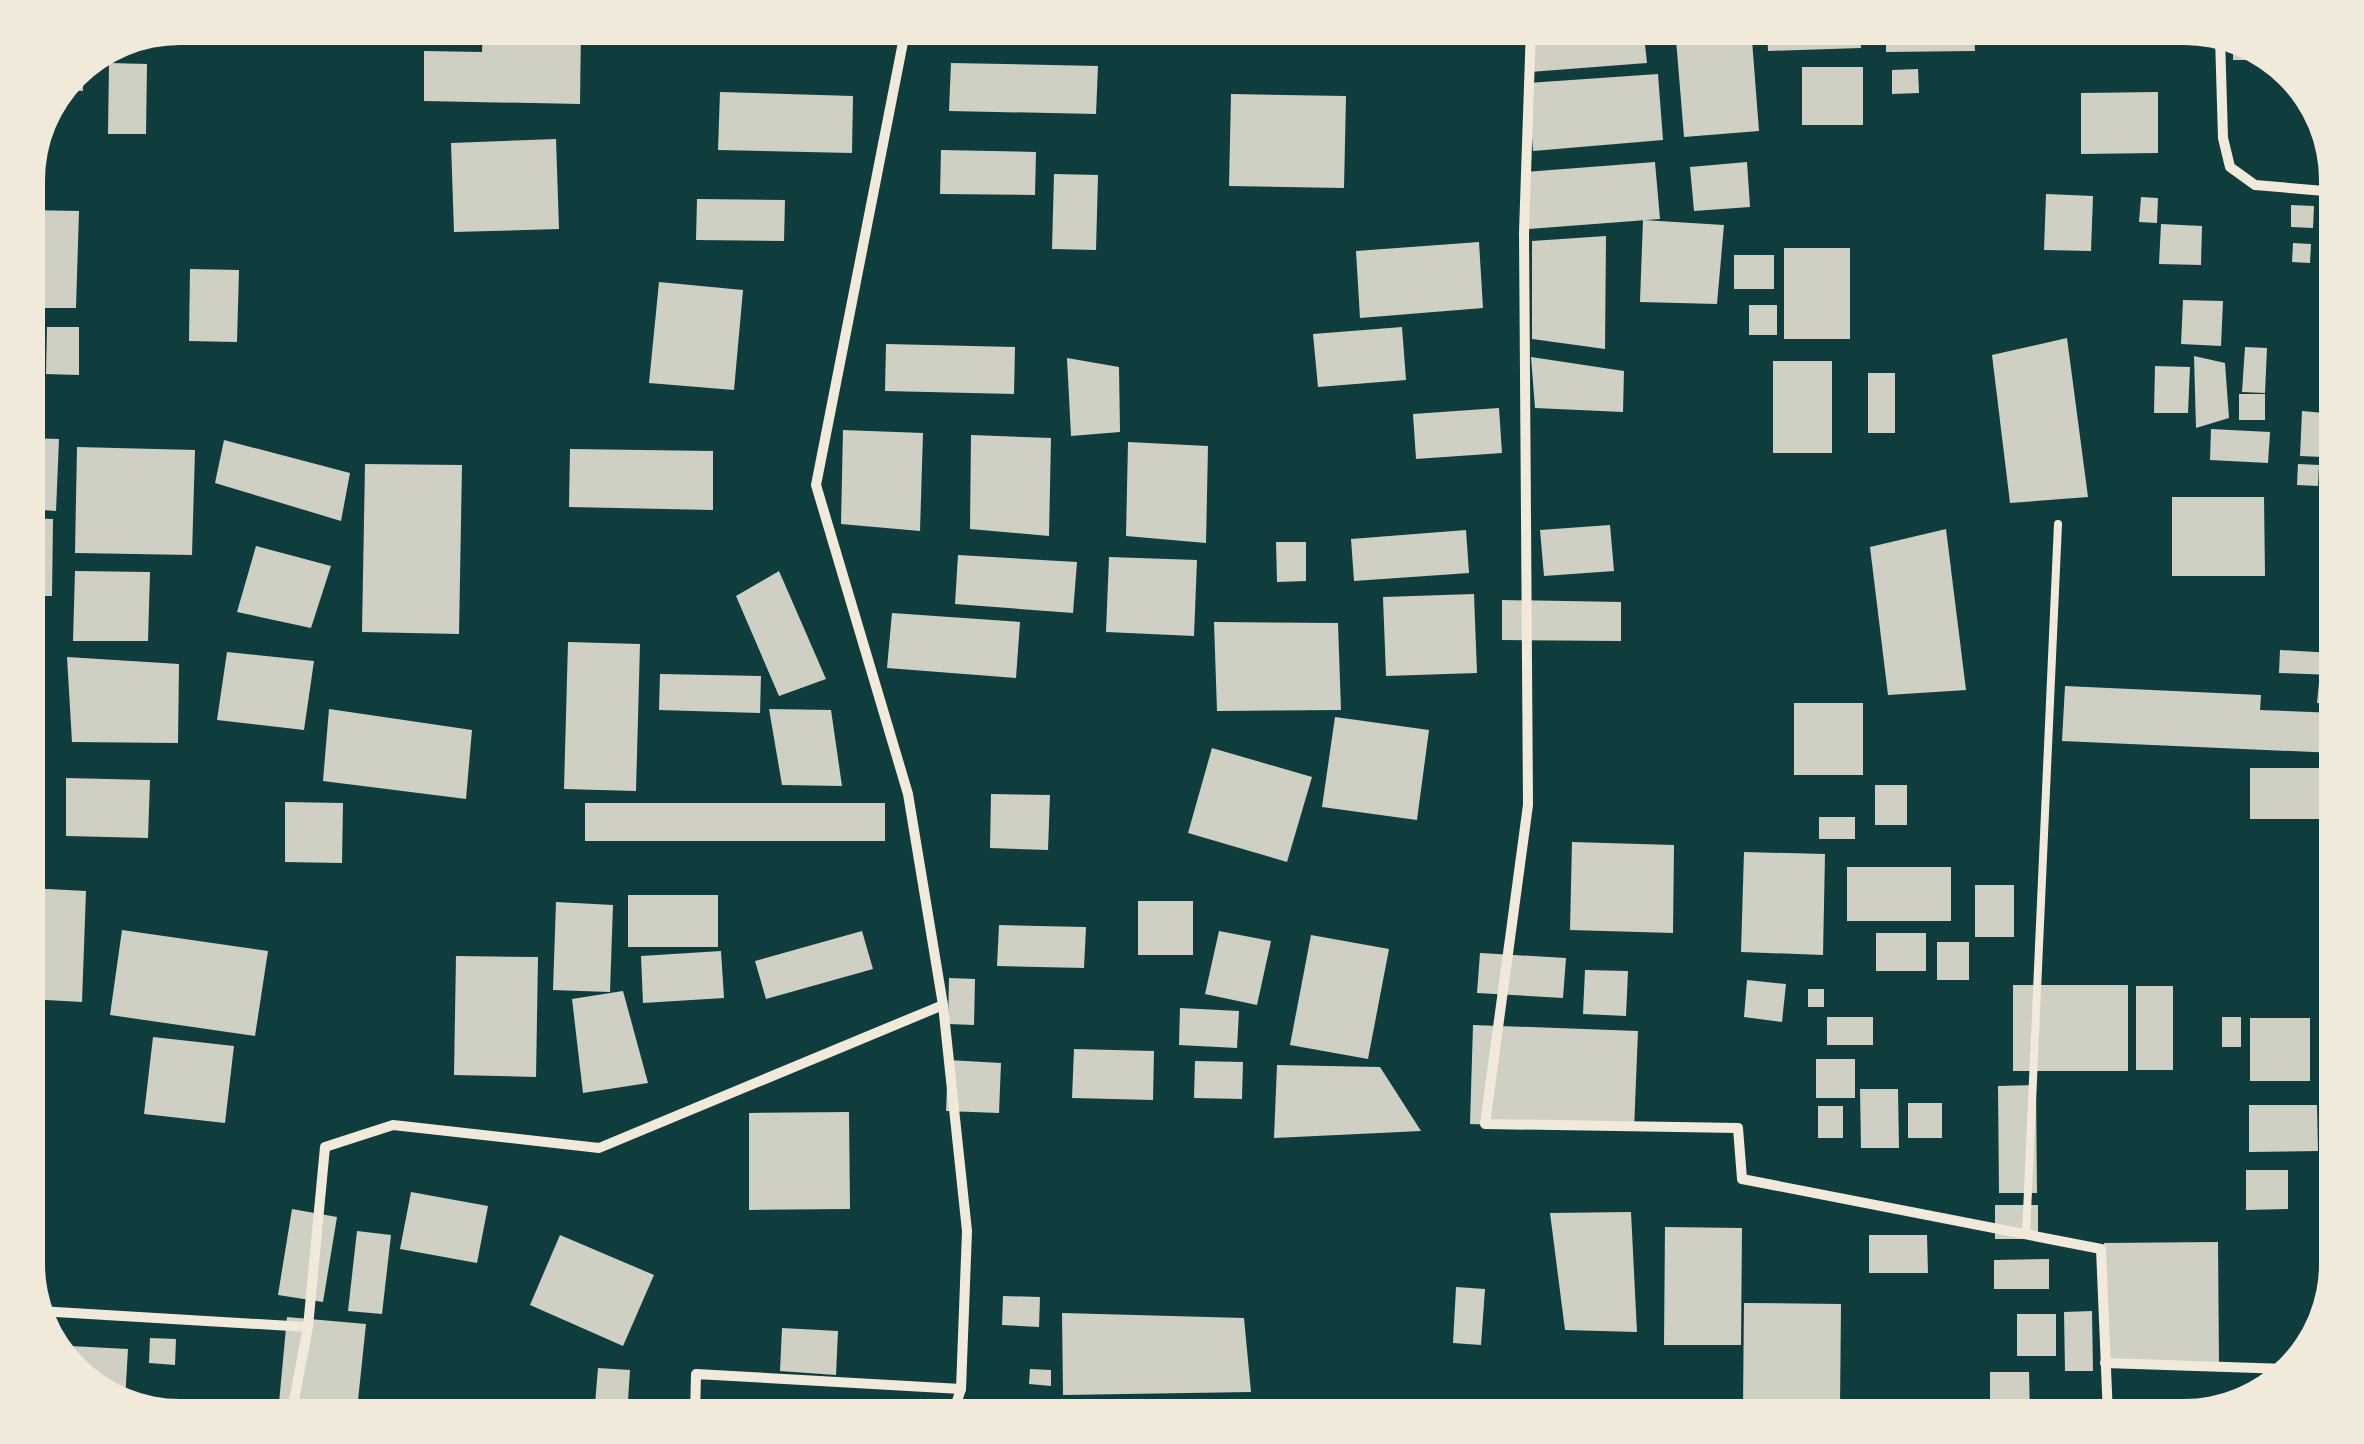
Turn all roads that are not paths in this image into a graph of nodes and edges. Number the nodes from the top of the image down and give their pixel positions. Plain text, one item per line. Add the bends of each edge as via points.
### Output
1 (903, 45) edge
2 (1530, 45) edge
3 (2221, 50) edge
4 (2319, 191) edge
5 (2058, 524) dead end
6 (943, 1005) junction
7 (2026, 1235) junction
8 (54, 1312) edge
9 (308, 1327) junction
10 (2105, 1363) junction
11 (2269, 1368) edge
12 (962, 1390) junction
13 (294, 1399) edge
14 (695, 1399) edge
15 (959, 1399) edge
16 (2107, 1399) edge

1 - 6 street via 816,485 908,794
2 - 7 street via 1524,232 1528,805 1485,1124 1738,1128 1742,1179
3 - 4 street via 2230,167 2255,186
5 - 7 lane
6 - 9 street via 599,1148 393,1125 325,1148
6 - 12 street via 967,1230
7 - 10 street via 2100,1250
8 - 9 street
9 - 13 street
10 - 11 street
10 - 16 street
12 - 14 street via 696,1374
12 - 15 street

